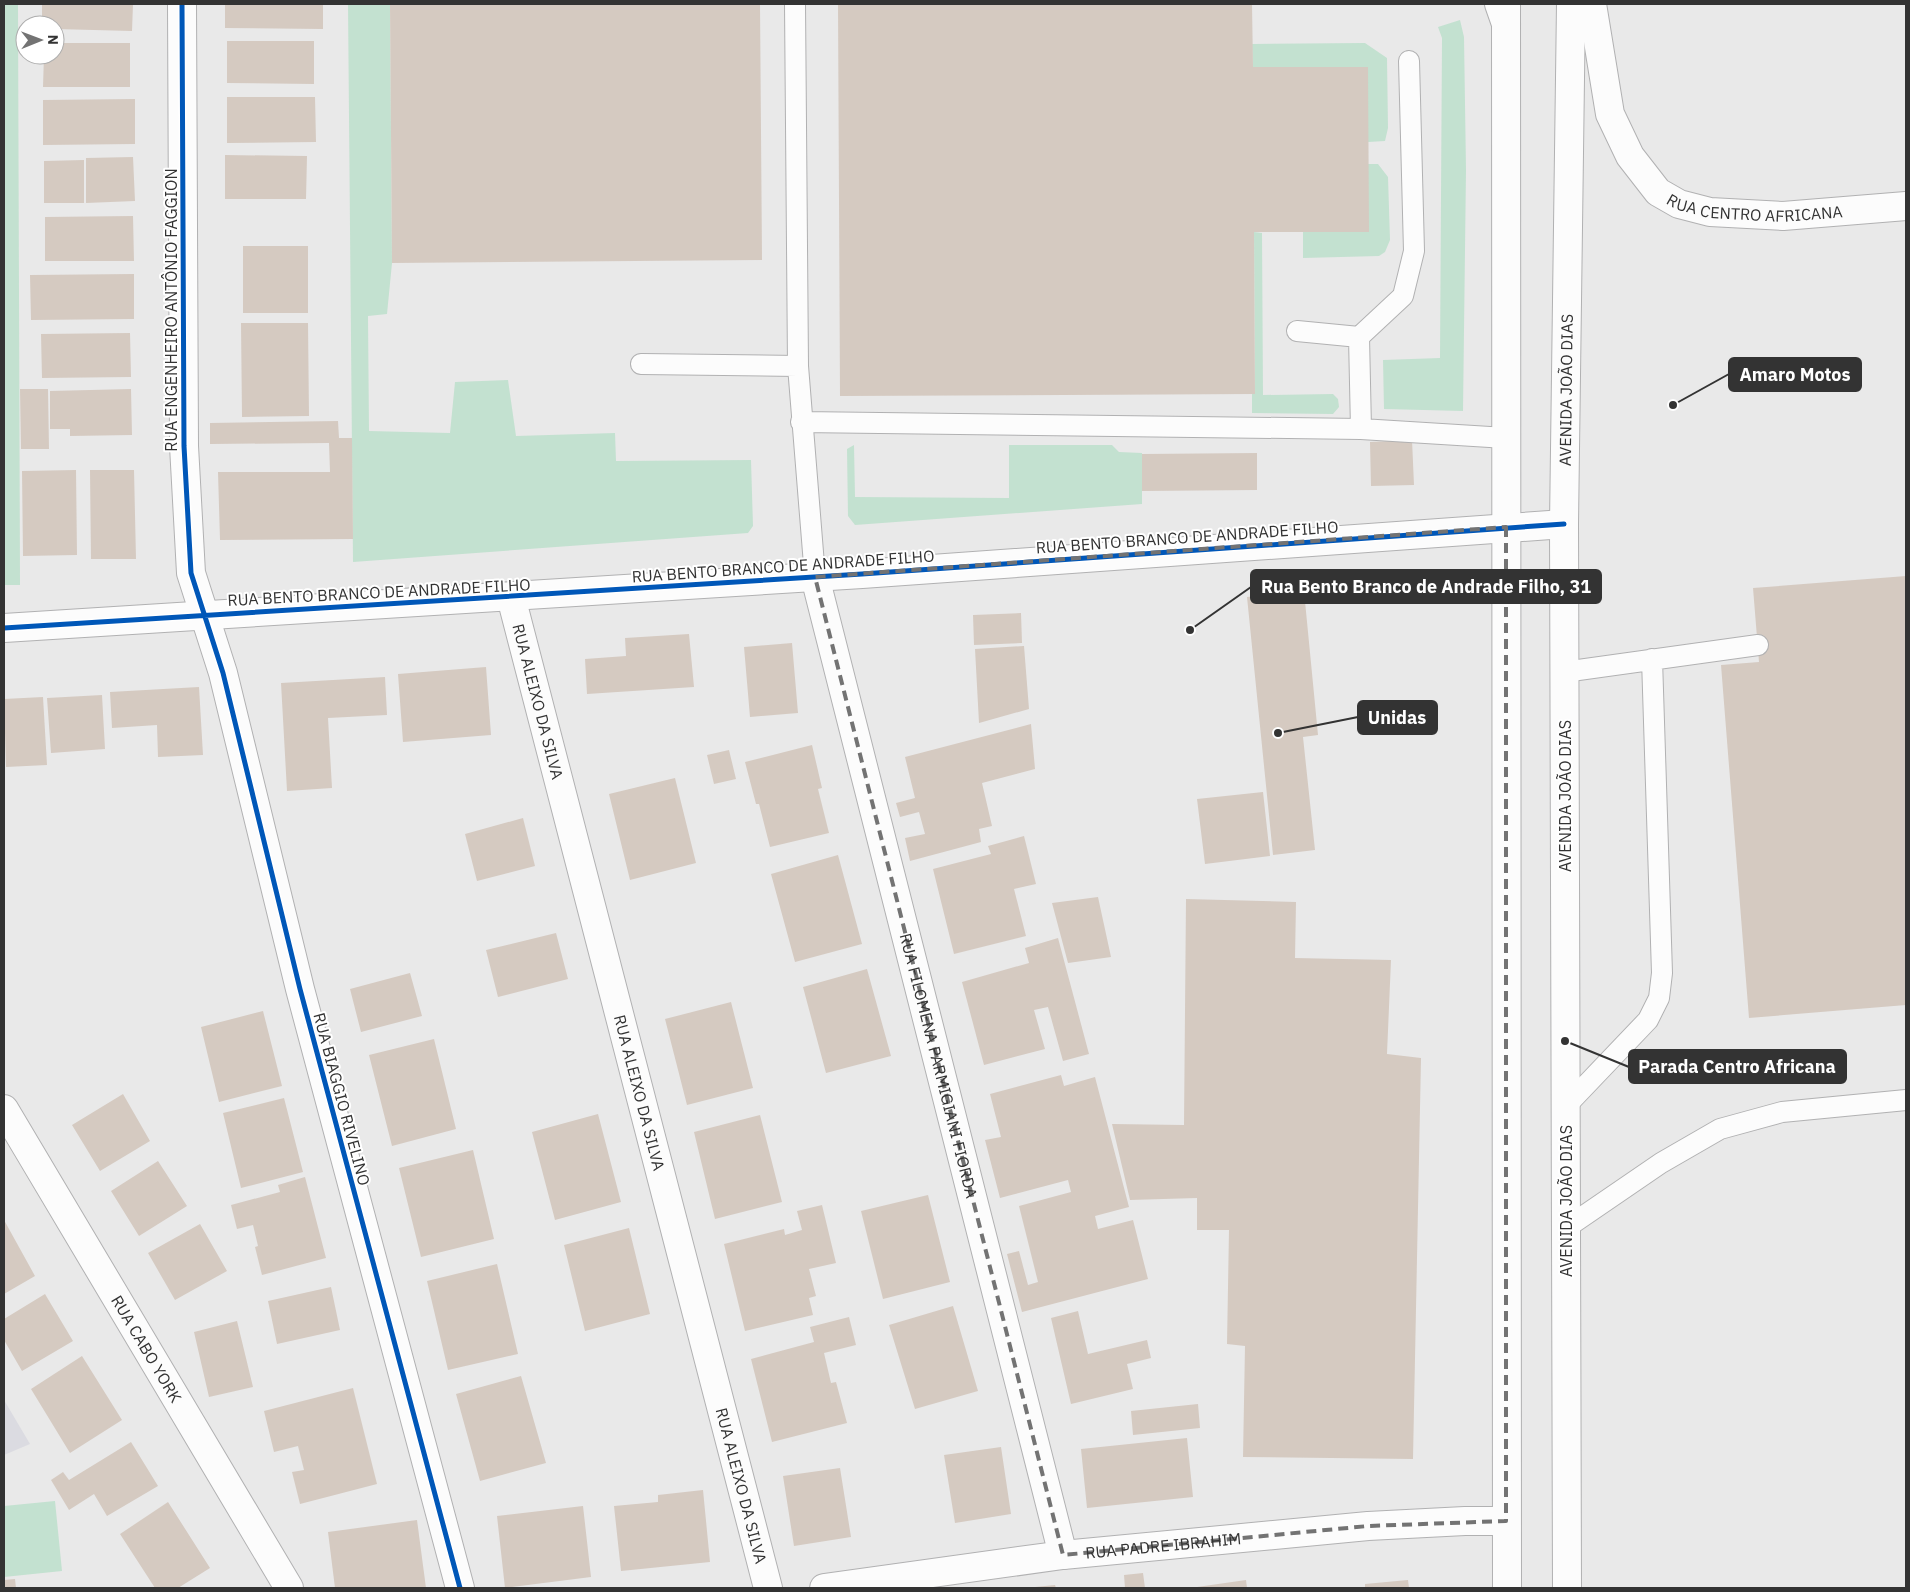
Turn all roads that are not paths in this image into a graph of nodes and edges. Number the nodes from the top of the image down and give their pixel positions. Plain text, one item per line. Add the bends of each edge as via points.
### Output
1 (182, 4) edge
2 (795, 4) edge
3 (1571, 4) edge
4 (1592, 4) edge
5 (1504, 11) edge
6 (1409, 61) dead end
7 (1906, 206) edge
8 (1297, 332) dead end
9 (1359, 337) junction
10 (641, 364) dead end
11 (798, 366) junction
12 (801, 422) junction
13 (1361, 429) junction
14 (1506, 438) junction
15 (1564, 524) junction
16 (1506, 527) junction
17 (815, 577) junction
18 (511, 597) junction
19 (203, 615) junction
20 (4, 628) edge
21 (1758, 645) dead end
22 (1652, 660) junction
23 (1564, 672) junction
24 (1906, 1100) edge
25 (1566, 1107) junction
26 (4, 1109) edge
27 (1566, 1228) junction
28 (1506, 1521) junction
29 (1063, 1555) junction
30 (289, 1588) edge
31 (460, 1588) edge
32 (768, 1588) edge
33 (824, 1588) edge
34 (1506, 1588) edge
35 (1566, 1588) edge

1 - 19 street, RUA ENGENHEIRO ANTÔNIO FAGGION via 184,446 191,573
2 - 11 lane
3 - 15 street, AVENIDA JOÃO DIAS
4 - 7 street, RUA CENTRO AFRICANA via 1610,114 1630,156 1658,192 1679,204 1710,212 1783,216
5 - 14 street
6 - 9 lane via 1414,251 1403,296
8 - 9 lane
9 - 13 lane
10 - 11 lane
11 - 12 lane
12 - 13 lane
12 - 17 lane
13 - 14 lane
14 - 16 street
15 - 16 street, RUA BENTO BRANCO DE ANDRADE FILHO
15 - 23 street, AVENIDA JOÃO DIAS
16 - 17 street, RUA BENTO BRANCO DE ANDRADE FILHO
16 - 28 street
17 - 18 street, RUA BENTO BRANCO DE ANDRADE FILHO
17 - 29 street, RUA FILOMENA PARMIGIANI FIORDA
18 - 19 street, RUA BENTO BRANCO DE ANDRADE FILHO
18 - 32 street, RUA ALEIXO DA SILVA
19 - 20 street, RUA BENTO BRANCO DE ANDRADE FILHO
19 - 31 street, RUA BIAGGIO RIVELINO via 223,672 300,989
21 - 22 lane
22 - 23 lane
22 - 25 lane via 1662,973 1659,998 1648,1020
23 - 25 street, AVENIDA JOÃO DIAS
24 - 27 lane via 1782,1112 1720,1129 1661,1163
25 - 27 street, AVENIDA JOÃO DIAS
26 - 30 street, RUA CABO YORK
27 - 35 street, AVENIDA JOÃO DIAS
28 - 29 street, RUA PADRE IBRAHIM via 1368,1526
28 - 34 street
29 - 33 street, RUA PADRE IBRAHIM

